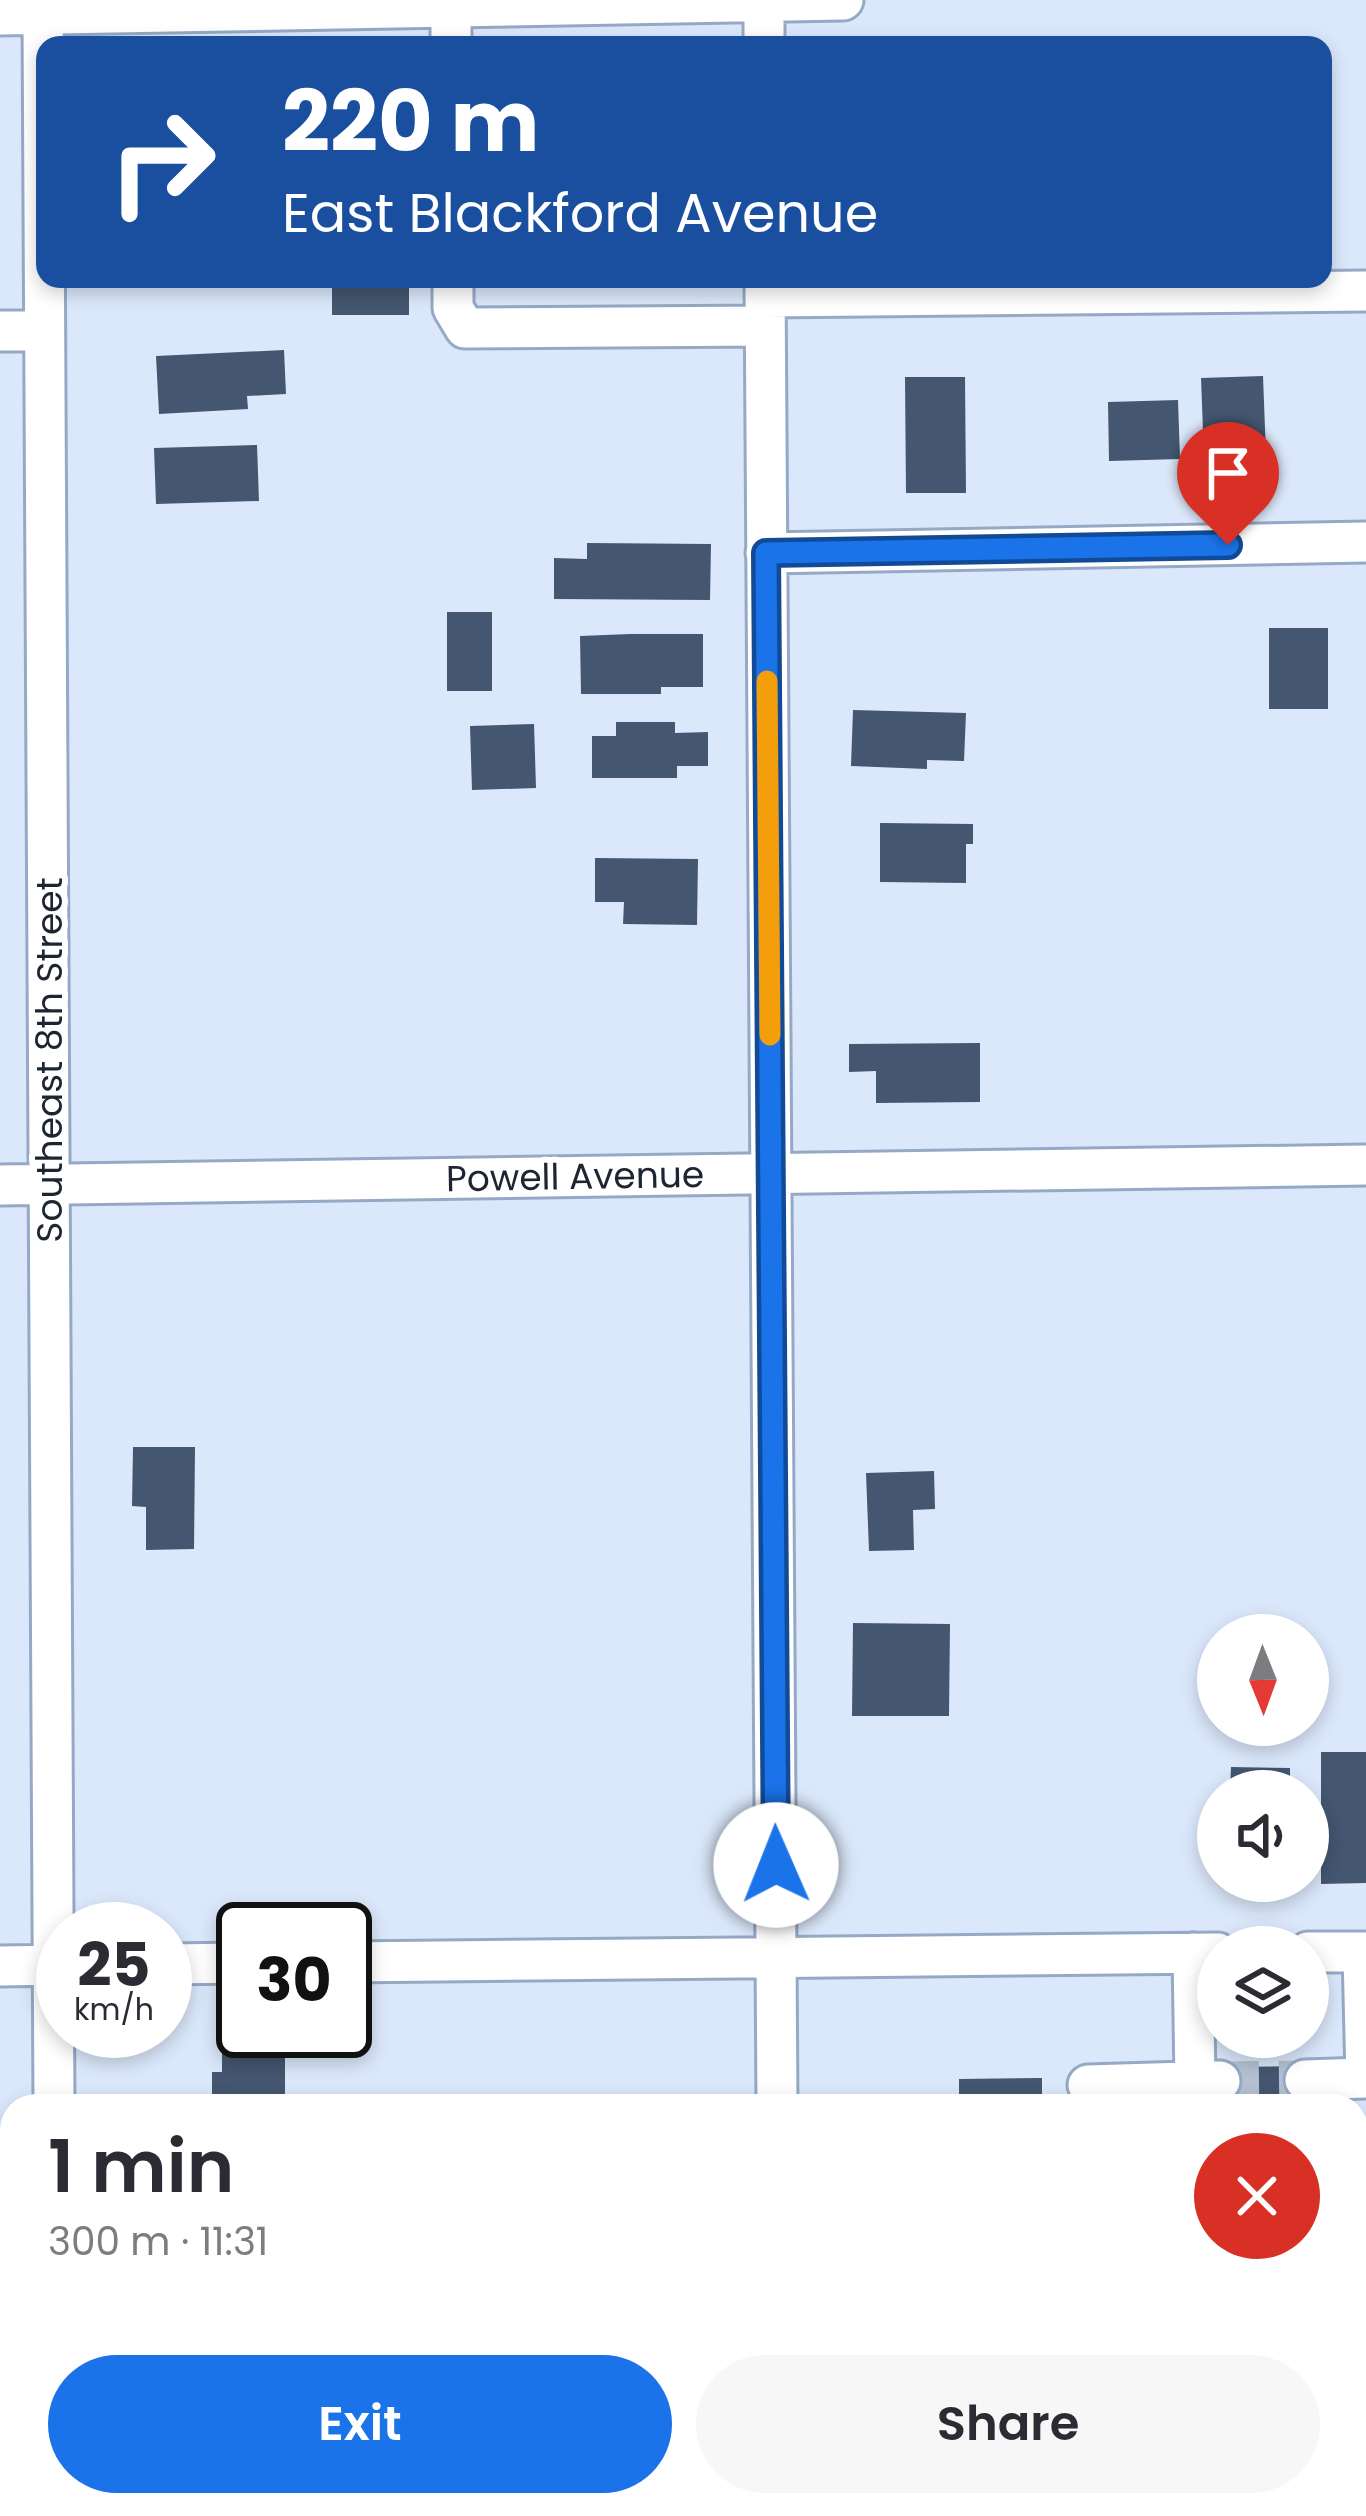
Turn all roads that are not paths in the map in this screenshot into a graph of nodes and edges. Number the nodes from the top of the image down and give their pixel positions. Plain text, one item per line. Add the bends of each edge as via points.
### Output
1 (843, 0) edge
2 (560, 2) edge
3 (764, 2) edge
4 (0, 15) edge
5 (43, 15) junction
6 (451, 26) edge
7 (43, 36) edge
8 (764, 36) edge
9 (43, 288) edge
10 (453, 288) edge
11 (1366, 291) edge
12 (765, 301) edge
13 (0, 331) edge
14 (43, 331) junction
15 (1366, 542) edge
16 (766, 553) junction
17 (1366, 1165) edge
18 (771, 1173) junction
19 (0, 1185) edge
20 (51, 1185) junction
21 (57, 1902) edge
22 (1329, 1952) edge
23 (1365, 1952) edge
24 (1197, 1953) edge
25 (776, 1957) junction
26 (372, 1962) edge
27 (0, 1966) edge
28 (36, 1966) edge
29 (55, 2058) edge
30 (1207, 2058) tunnel mouth
31 (1366, 2078) edge
32 (1305, 2080) tunnel mouth
33 (1088, 2085) dead end
34 (54, 2094) edge
35 (776, 2094) edge

1 - 3 street
2 - 3 street
2 - 6 street
3 - 8 street
4 - 5 street
5 - 6 street
5 - 7 street, Southeast 8th Street
9 - 14 street, Southeast 8th Street
10 - 12 street via 465,328
11 - 12 street
12 - 16 street
13 - 14 street
14 - 20 street, Southeast 8th Street
15 - 16 street
16 - 18 street
17 - 18 street, Powell Avenue
18 - 20 street, Powell Avenue
18 - 25 street
19 - 20 street, Powell Avenue
20 - 21 street, Southeast 8th Street
22 - 23 street
23 - 31 street
24 - 25 street
25 - 26 street
25 - 35 street
27 - 28 street
29 - 34 street, Southeast 8th Street
30 - 33 street via 1208,2082
31 - 32 street

